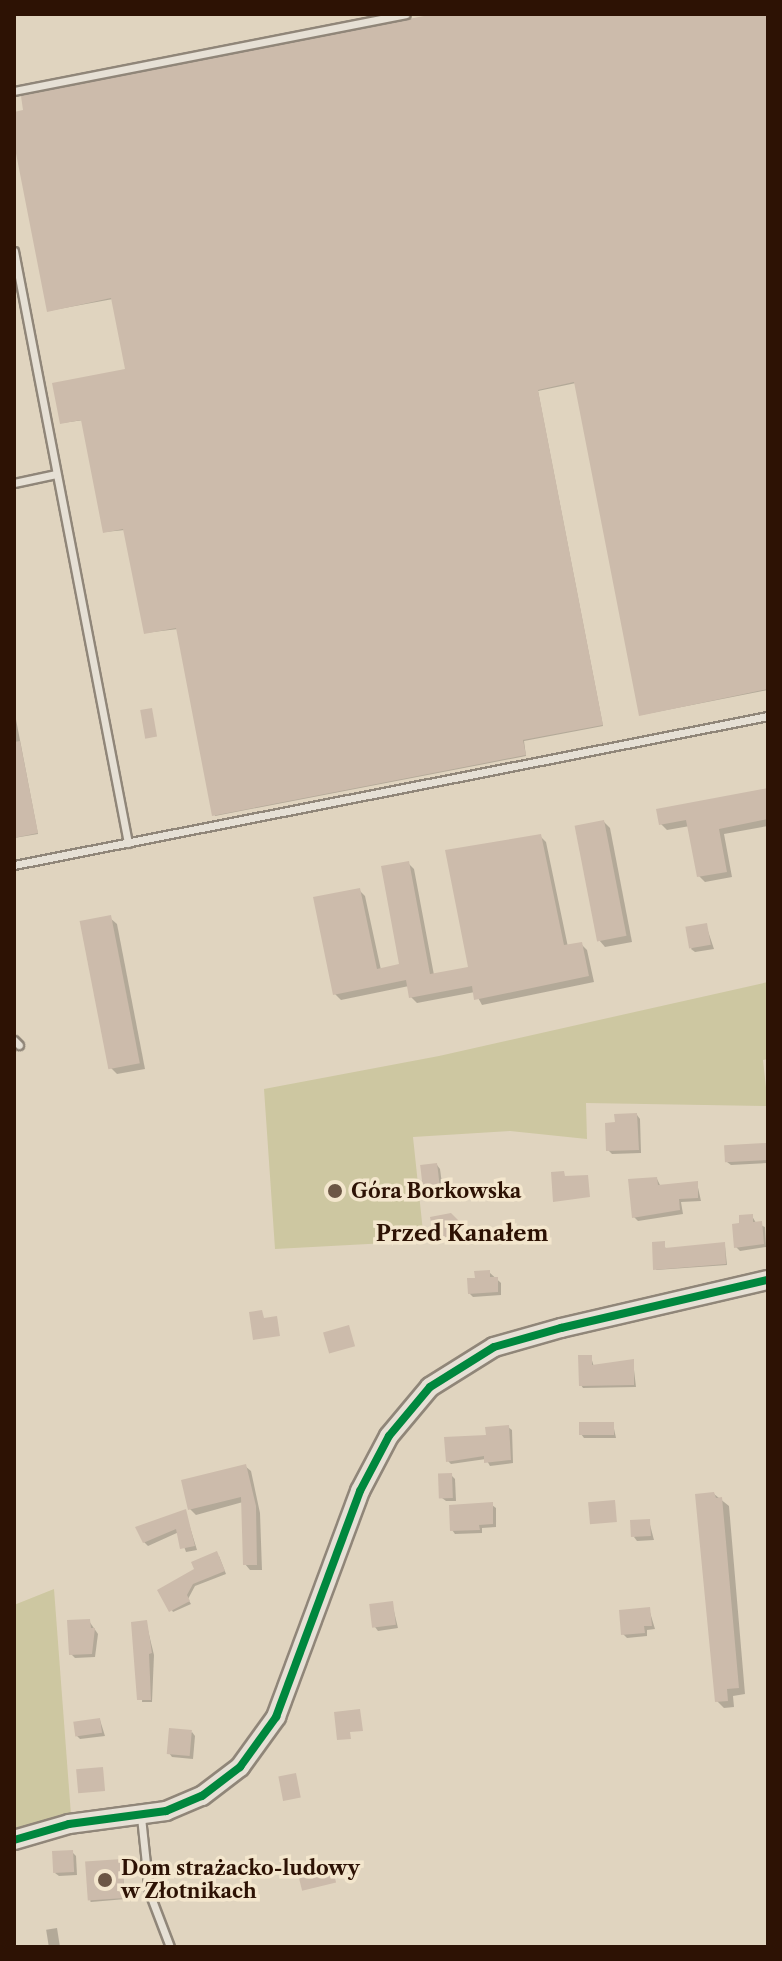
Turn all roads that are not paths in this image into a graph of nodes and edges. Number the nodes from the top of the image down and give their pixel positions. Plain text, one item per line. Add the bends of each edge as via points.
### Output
1 (406, 14) edge
2 (14, 91) edge
3 (14, 251) edge
4 (56, 474) junction
5 (14, 483) edge
6 (768, 716) edge
7 (128, 843) junction
8 (14, 865) edge
9 (768, 1280) edge
10 (141, 1817) junction
11 (14, 1840) edge
12 (170, 1947) edge

1 - 2 lane
3 - 4 lane
4 - 5 lane
4 - 7 lane
6 - 7 lane
7 - 8 lane
9 - 10 street via 494,1347 430,1387 389,1436 360,1491 267,1733 215,1789
10 - 11 street via 69,1824
10 - 12 lane via 149,1892

